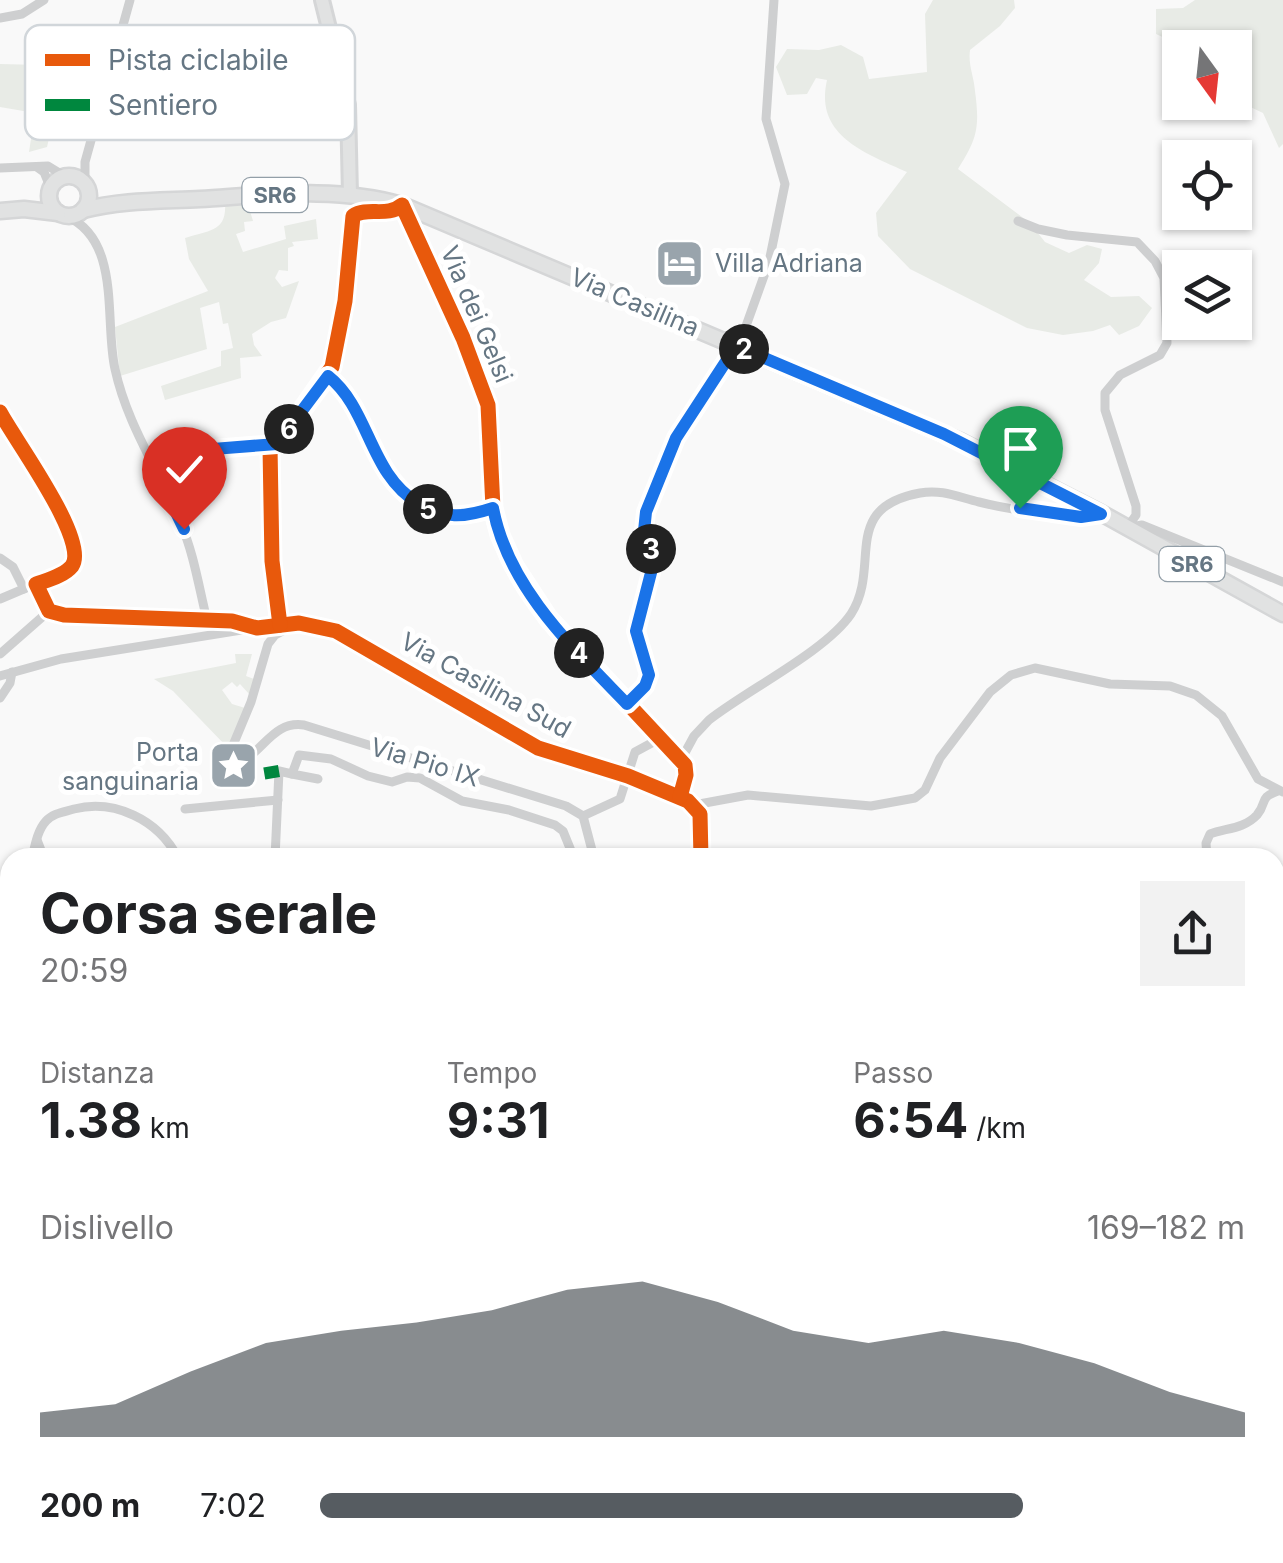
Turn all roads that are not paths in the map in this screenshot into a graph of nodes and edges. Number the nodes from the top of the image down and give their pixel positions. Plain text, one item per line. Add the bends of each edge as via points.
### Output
1 (44, 0) edge
2 (130, 0) edge
3 (322, 0) edge
4 (774, 0) edge
5 (0, 18) edge
6 (123, 25) edge
7 (328, 25) edge
8 (91, 140) edge
9 (349, 140) edge
10 (85, 162) junction
11 (34, 166) junction
12 (0, 168) edge
13 (68, 177) junction
14 (86, 186) junction
15 (50, 192) junction
16 (350, 195) junction
17 (116, 203) junction
18 (402, 205) junction
19 (24, 208) junction
20 (0, 211) edge
21 (74, 215) junction
22 (1018, 221) dead end
23 (736, 346) junction
24 (328, 376) junction
25 (0, 412) edge
26 (270, 446) junction
27 (156, 471) junction
28 (493, 508) junction
29 (1101, 514) junction
30 (1128, 528) junction
31 (0, 558) edge
32 (1283, 582) edge
33 (36, 584) junction
34 (24, 589) junction
35 (0, 599) edge
36 (49, 611) junction
37 (1283, 614) edge
38 (207, 620) junction
39 (280, 624) junction
40 (296, 624) junction
41 (257, 628) junction
42 (0, 654) edge
43 (12, 672) junction
44 (0, 676) edge
45 (0, 698) edge
46 (627, 704) junction
47 (659, 738) junction
48 (681, 760) junction
49 (292, 774) junction
50 (628, 776) junction
51 (318, 780) dead end
52 (1280, 791) edge
53 (680, 797) junction
54 (278, 800) junction
55 (694, 805) junction
56 (185, 809) dead end
57 (583, 816) junction
58 (37, 840) junction
59 (35, 848) edge
60 (40, 848) edge
61 (169, 848) edge
62 (276, 848) edge
63 (570, 848) edge
64 (591, 848) edge
65 (701, 848) edge
66 (1206, 848) edge

1 - 5 street
2 - 6 street
3 - 7 street
4 - 23 street via 766,128 786,184 770,262
8 - 10 street
9 - 16 street
10 - 13 street
10 - 14 street
11 - 12 street
11 - 13 street
11 - 15 street via 44,172
13 - 14 main road
13 - 15 main road
14 - 17 main road
14 - 21 main road via 88,199
15 - 19 main road, Via Casilina / SR6
15 - 21 main road via 52,205
16 - 17 main road, Via Casilina / SR6
16 - 18 main road, Via Casilina / SR6
17 - 21 main road, Via Casilina / SR6
18 - 23 main road, Via Casilina / SR6
18 - 24 street via 354,216
18 - 28 street, Via dei Gelsi via 488,405
19 - 20 main road, Via Casilina / SR6
19 - 21 main road, Via Casilina / SR6
21 - 27 street via 104,269 120,389
22 - 30 street via 1067,235 1137,242 1164,278 1167,342 1160,355 1120,375 1105,393 1136,506
23 - 29 main road, Via Casilina / SR6 via 944,434
23 - 46 street via 676,438 646,512 653,565 636,631 649,675
24 - 26 street
24 - 28 street via 348,394 400,492 446,516
25 - 33 street via 75,547 70,568
26 - 27 street via 213,449
26 - 39 street
27 - 38 street via 186,537
28 - 46 street, Via dei Gelsi via 535,601
29 - 30 main road, Via Casilina / SR6
29 - 48 street via 1003,507 937,491 883,506 872,520 860,593 844,622 709,720
30 - 32 street via 1142,525
30 - 37 main road, Via Casilina / SR6
31 - 34 street
33 - 34 street
33 - 36 street
34 - 35 street
36 - 38 street
36 - 42 street
38 - 41 street
39 - 40 street, Via Casilina Sud
39 - 41 street, Via Casilina Sud
40 - 50 street, Via Casilina Sud via 349,637 544,751
40 - 57 street, Via Pio IX via 268,644 231,750 234,764 281,728 300,724
41 - 43 street, Via Casilina Sud
43 - 44 street, Via Casilina Sud
43 - 45 street
46 - 47 street, Via dei Gelsi
47 - 48 street, Via dei Gelsi
47 - 50 street via 635,752
48 - 53 street via 687,771
49 - 51 street
49 - 54 street via 279,772
49 - 63 street via 304,753 392,782 420,778 462,802 558,826
50 - 53 street, Via Casilina Sud
50 - 57 street via 620,799
52 - 55 street via 1256,776 1222,716 1200,697 1170,686 1115,685 1034,668 1010,675 990,692 915,798 866,806 748,795
52 - 66 street via 1262,799 1256,816 1234,830 1210,834
53 - 55 street, Via Casilina Sud
54 - 56 street
54 - 62 street
55 - 65 street
57 - 64 street
58 - 59 street
58 - 60 street
58 - 61 street via 52,816 110,805 136,816

